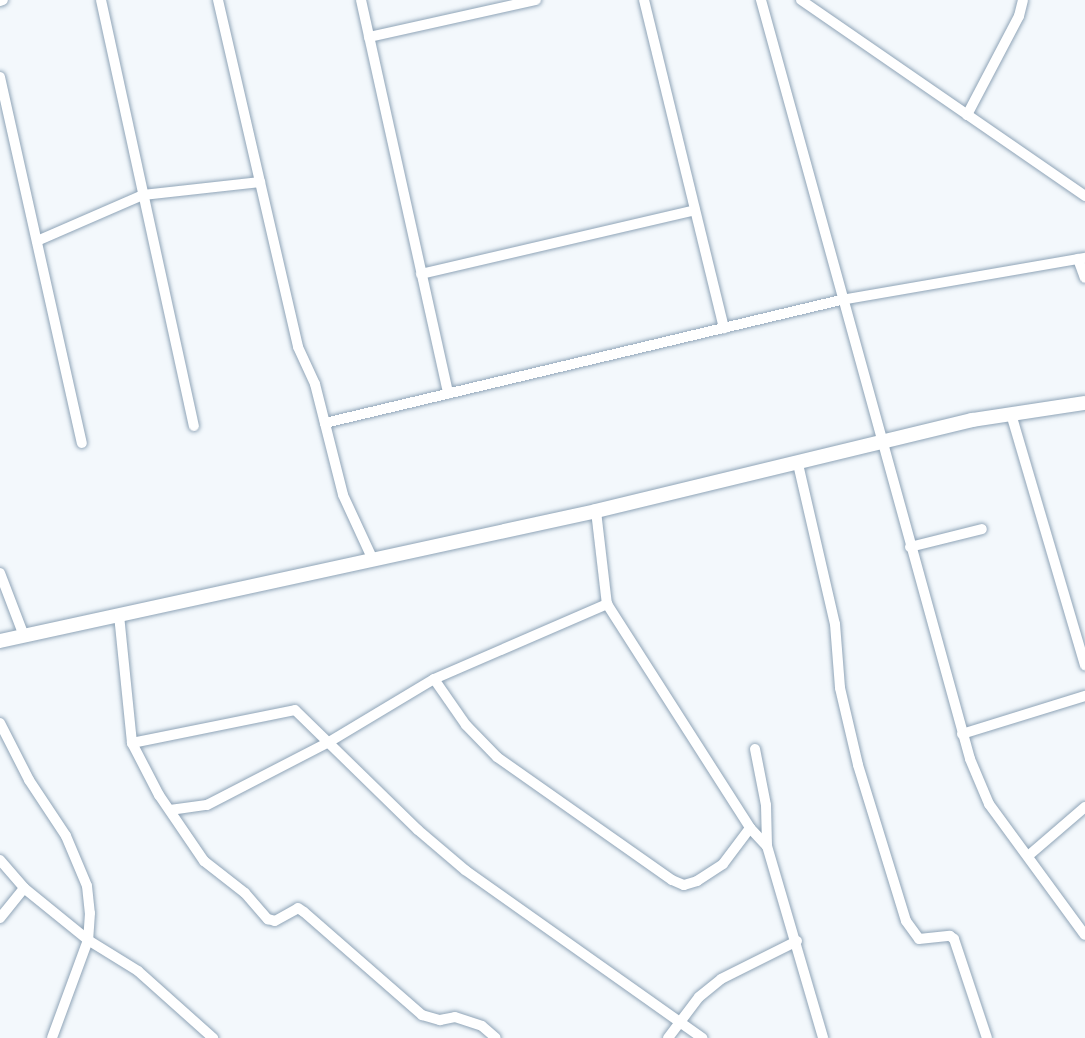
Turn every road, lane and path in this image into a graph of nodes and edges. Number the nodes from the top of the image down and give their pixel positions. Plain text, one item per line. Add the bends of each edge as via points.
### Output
1 (101, 0) edge
2 (218, 0) edge
3 (361, 0) edge
4 (536, 0) edge
5 (644, 0) edge
6 (761, 0) edge
7 (801, 0) edge
8 (1023, 0) edge
9 (369, 37) junction
10 (0, 77) edge
11 (967, 115) junction
12 (260, 182) junction
13 (143, 195) junction
14 (1085, 196) edge
15 (695, 210) junction
16 (37, 241) junction
17 (1081, 258) edge
18 (422, 274) junction
19 (1085, 278) edge
20 (841, 300) junction
21 (724, 328) junction
22 (448, 393) junction
23 (1085, 403) edge
24 (1011, 414) junction
25 (325, 423) junction
26 (194, 426) dead end
27 (82, 442) dead end
28 (880, 444) junction
29 (798, 464) junction
30 (596, 512) junction
31 (982, 529) dead end
32 (910, 548) junction
33 (373, 560) junction
34 (0, 573) edge
35 (607, 604) junction
36 (119, 615) junction
37 (24, 636) junction
38 (0, 641) edge
39 (1085, 665) edge
40 (434, 679) junction
41 (1085, 696) edge
42 (0, 723) edge
43 (962, 734) junction
44 (329, 742) junction
45 (132, 743) junction
46 (755, 749) dead end
47 (1085, 807) edge
48 (170, 810) junction
49 (750, 828) junction
50 (766, 846) junction
51 (1028, 856) junction
52 (0, 861) edge
53 (24, 888) junction
54 (0, 918) edge
55 (1085, 935) edge
56 (88, 940) junction
57 (797, 940) junction
58 (680, 1021) junction
59 (52, 1038) edge
60 (213, 1038) edge
61 (496, 1038) edge
62 (668, 1038) edge
63 (702, 1038) edge
64 (823, 1038) edge
65 (987, 1038) edge

1 - 13 street
2 - 12 street
3 - 9 street
4 - 9 street
5 - 15 street
6 - 20 street
7 - 11 street
8 - 11 street via 1019,16
9 - 18 street
10 - 16 street
11 - 14 street
12 - 13 street
12 - 25 street via 298,347 315,384
13 - 16 street
13 - 26 street
15 - 18 street
15 - 21 street
16 - 27 street
17 - 19 street
17 - 20 street
18 - 22 street
20 - 21 street
20 - 28 street
21 - 22 street
22 - 25 street
23 - 24 street
24 - 28 street
24 - 39 street
25 - 33 street via 343,495
28 - 29 street
28 - 32 street
29 - 30 street
29 - 65 street via 835,624 840,688 858,765 906,921 919,939 954,939
30 - 33 street
30 - 35 street
31 - 32 street
32 - 43 street
33 - 36 street
34 - 37 street
35 - 40 street
35 - 49 street
36 - 37 street
36 - 45 street
37 - 38 street
40 - 44 street
40 - 49 street via 466,725 497,757 672,880 684,885 697,881 723,864
41 - 43 street
42 - 56 street via 75,856 87,886
43 - 51 street via 989,804
44 - 45 street via 300,714 286,710
44 - 48 street via 207,805
44 - 58 street via 418,830 465,870
45 - 48 street
46 - 50 street via 766,805
47 - 51 street
48 - 61 street via 204,861 245,893 268,919 275,921 298,908 422,1015 440,1020 455,1017 482,1026
49 - 50 street
50 - 57 street
51 - 55 street
52 - 53 street
53 - 54 street
53 - 56 street
56 - 59 street
56 - 60 street via 138,971
57 - 58 street via 722,979 699,997
57 - 64 street
58 - 62 street
58 - 63 street

